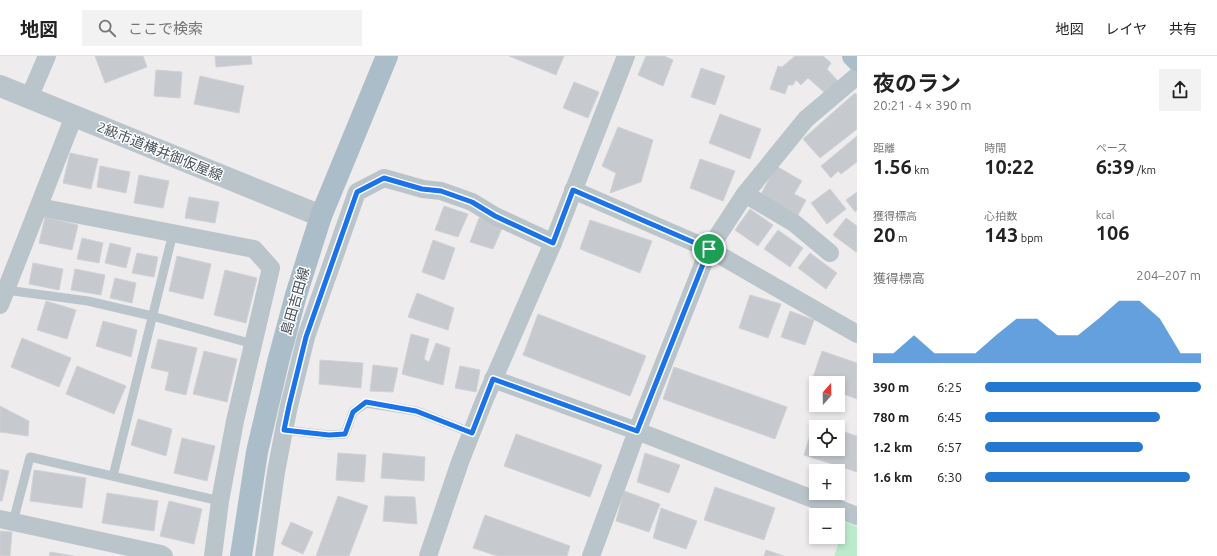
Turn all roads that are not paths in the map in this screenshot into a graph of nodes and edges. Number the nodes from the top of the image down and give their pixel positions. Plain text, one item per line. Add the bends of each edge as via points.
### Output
1 (47, 56) edge
2 (387, 56) edge
3 (626, 56) edge
4 (852, 56) edge
5 (857, 60) edge
6 (857, 76) edge
7 (0, 86) edge
8 (29, 98) junction
9 (74, 116) junction
10 (573, 190) junction
11 (746, 194) junction
12 (39, 207) junction
13 (321, 216) junction
14 (172, 233) junction
15 (553, 243) junction
16 (709, 249) junction
17 (830, 254) dead end
18 (3, 297) edge
19 (152, 316) junction
20 (857, 334) edge
21 (253, 344) junction
22 (493, 379) junction
23 (284, 430) junction
24 (637, 431) junction
25 (472, 433) junction
26 (113, 476) junction
27 (220, 500) junction
28 (857, 516) edge
29 (6, 521) edge
30 (164, 556) edge
31 (213, 556) edge
32 (241, 556) edge
33 (264, 556) edge
34 (428, 556) edge
35 (591, 556) edge

1 - 8 street
2 - 13 main road, 島田吉田線
3 - 10 street
4 - 5 main road
6 - 11 street via 806,119
7 - 8 street, 2級市道横井御仮屋線
8 - 9 street, 2級市道横井御仮屋線
9 - 12 street
9 - 13 street, 2級市道横井御仮屋線
10 - 15 street
10 - 16 street
11 - 16 street
11 - 17 street via 794,223
12 - 14 street
12 - 18 street
13 - 32 main road, 島田吉田線 via 278,362 257,452
14 - 19 lane
14 - 21 street via 254,250 271,268
15 - 22 street
15 - 23 street via 495,216 472,202 441,191 422,189 384,178 357,192 306,337
16 - 20 street
16 - 24 street
18 - 19 lane via 88,301
19 - 21 lane
19 - 26 lane
21 - 27 street
22 - 24 street
22 - 25 street
23 - 25 lane via 329,435 345,434 353,412 366,402 416,411
23 - 33 street
24 - 28 street
24 - 35 street
25 - 34 street
26 - 27 lane
26 - 29 lane via 30,457
27 - 31 street
29 - 30 street

